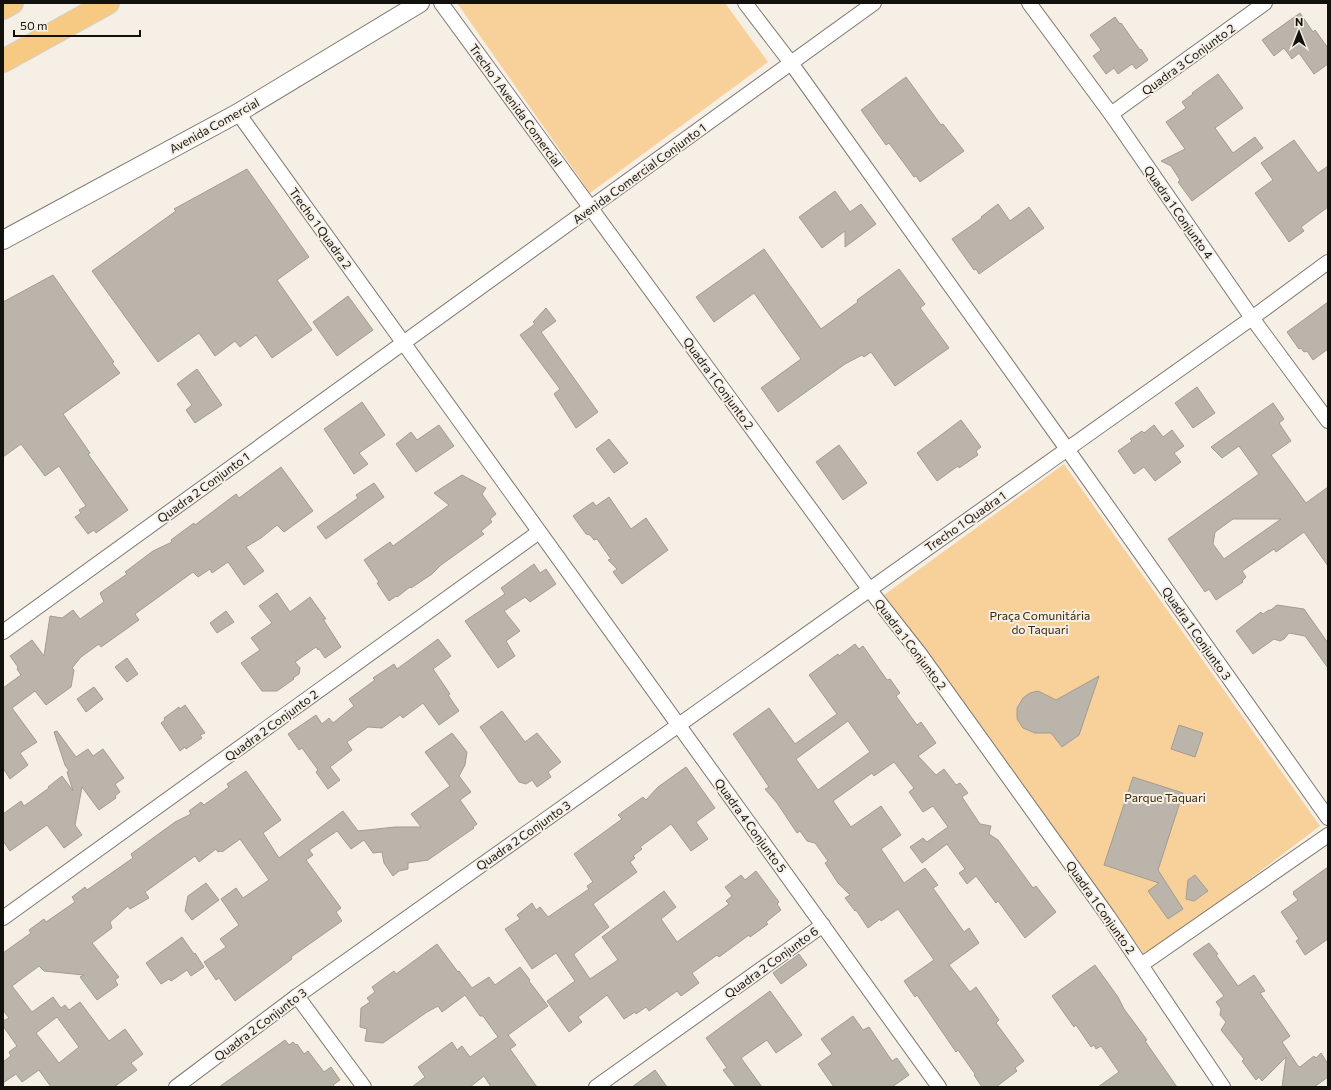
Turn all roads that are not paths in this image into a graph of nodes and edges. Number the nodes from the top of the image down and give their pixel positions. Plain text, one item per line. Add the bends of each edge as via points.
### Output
1 (12, 3) edge
2 (108, 3) edge
3 (420, 3) edge
4 (441, 3) edge
5 (745, 3) edge
6 (874, 3) edge
7 (1030, 3) edge
8 (1265, 3) edge
9 (3, 8) edge
10 (3, 61) edge
11 (791, 63) junction
12 (238, 113) junction
13 (1111, 114) junction
14 (591, 207) junction
15 (3, 240) edge
16 (1328, 262) edge
17 (1252, 318) junction
18 (403, 343) junction
19 (1328, 421) edge
20 (1067, 449) junction
21 (539, 532) junction
22 (869, 589) junction
23 (3, 632) edge
24 (679, 725) junction
25 (1328, 818) edge
26 (1328, 835) edge
27 (3, 918) edge
28 (823, 925) junction
29 (1141, 965) junction
30 (297, 996) junction
31 (176, 1087) edge
32 (364, 1087) edge
33 (596, 1087) edge
34 (940, 1087) edge
35 (1223, 1087) edge

1 - 9 highway
2 - 10 highway
3 - 12 street, Avenida Comercial
4 - 14 street, Trecho 1 Avenida Comercial
5 - 11 street, Quadra 1 Conjunto 3
6 - 11 street, Avenida Comercial Conjunto 1
7 - 13 street, Quadra 1 Conjunto 4
8 - 13 street, Quadra 3 Conjunto 2
11 - 14 street, Avenida Comercial Conjunto 1
11 - 20 street, Quadra 1 Conjunto 3
12 - 15 street, Avenida Comercial
12 - 18 street, Trecho 1 Quadra 2
13 - 17 street, Quadra 1 Conjunto 4
14 - 18 street, Avenida Comercial Conjunto 1
14 - 22 street, Quadra 1 Conjunto 2
16 - 17 street, Trecho 1 Quadra 1
17 - 19 street, Quadra 1 Conjunto 4
17 - 20 street, Trecho 1 Quadra 1
18 - 21 street, Trecho 1 Quadra 2
18 - 23 street, Quadra 2 Conjunto 1
20 - 22 street, Trecho 1 Quadra 1
20 - 25 street, Quadra 1 Conjunto 3
21 - 24 street
21 - 27 street, Quadra 2 Conjunto 2
22 - 24 street, Trecho 1 Quadra 1
22 - 29 street, Quadra 1 Conjunto 2 via 929,667
24 - 28 street, Quadra 4 Conjunto 5
24 - 30 street, Quadra 2 Conjunto 3
26 - 29 street
28 - 33 street, Quadra 2 Conjunto 6
28 - 34 street, Quadra 2 Conjunto 6
29 - 35 street, Quadra 1 Conjunto 2
30 - 31 street, Quadra 2 Conjunto 3
30 - 32 street

